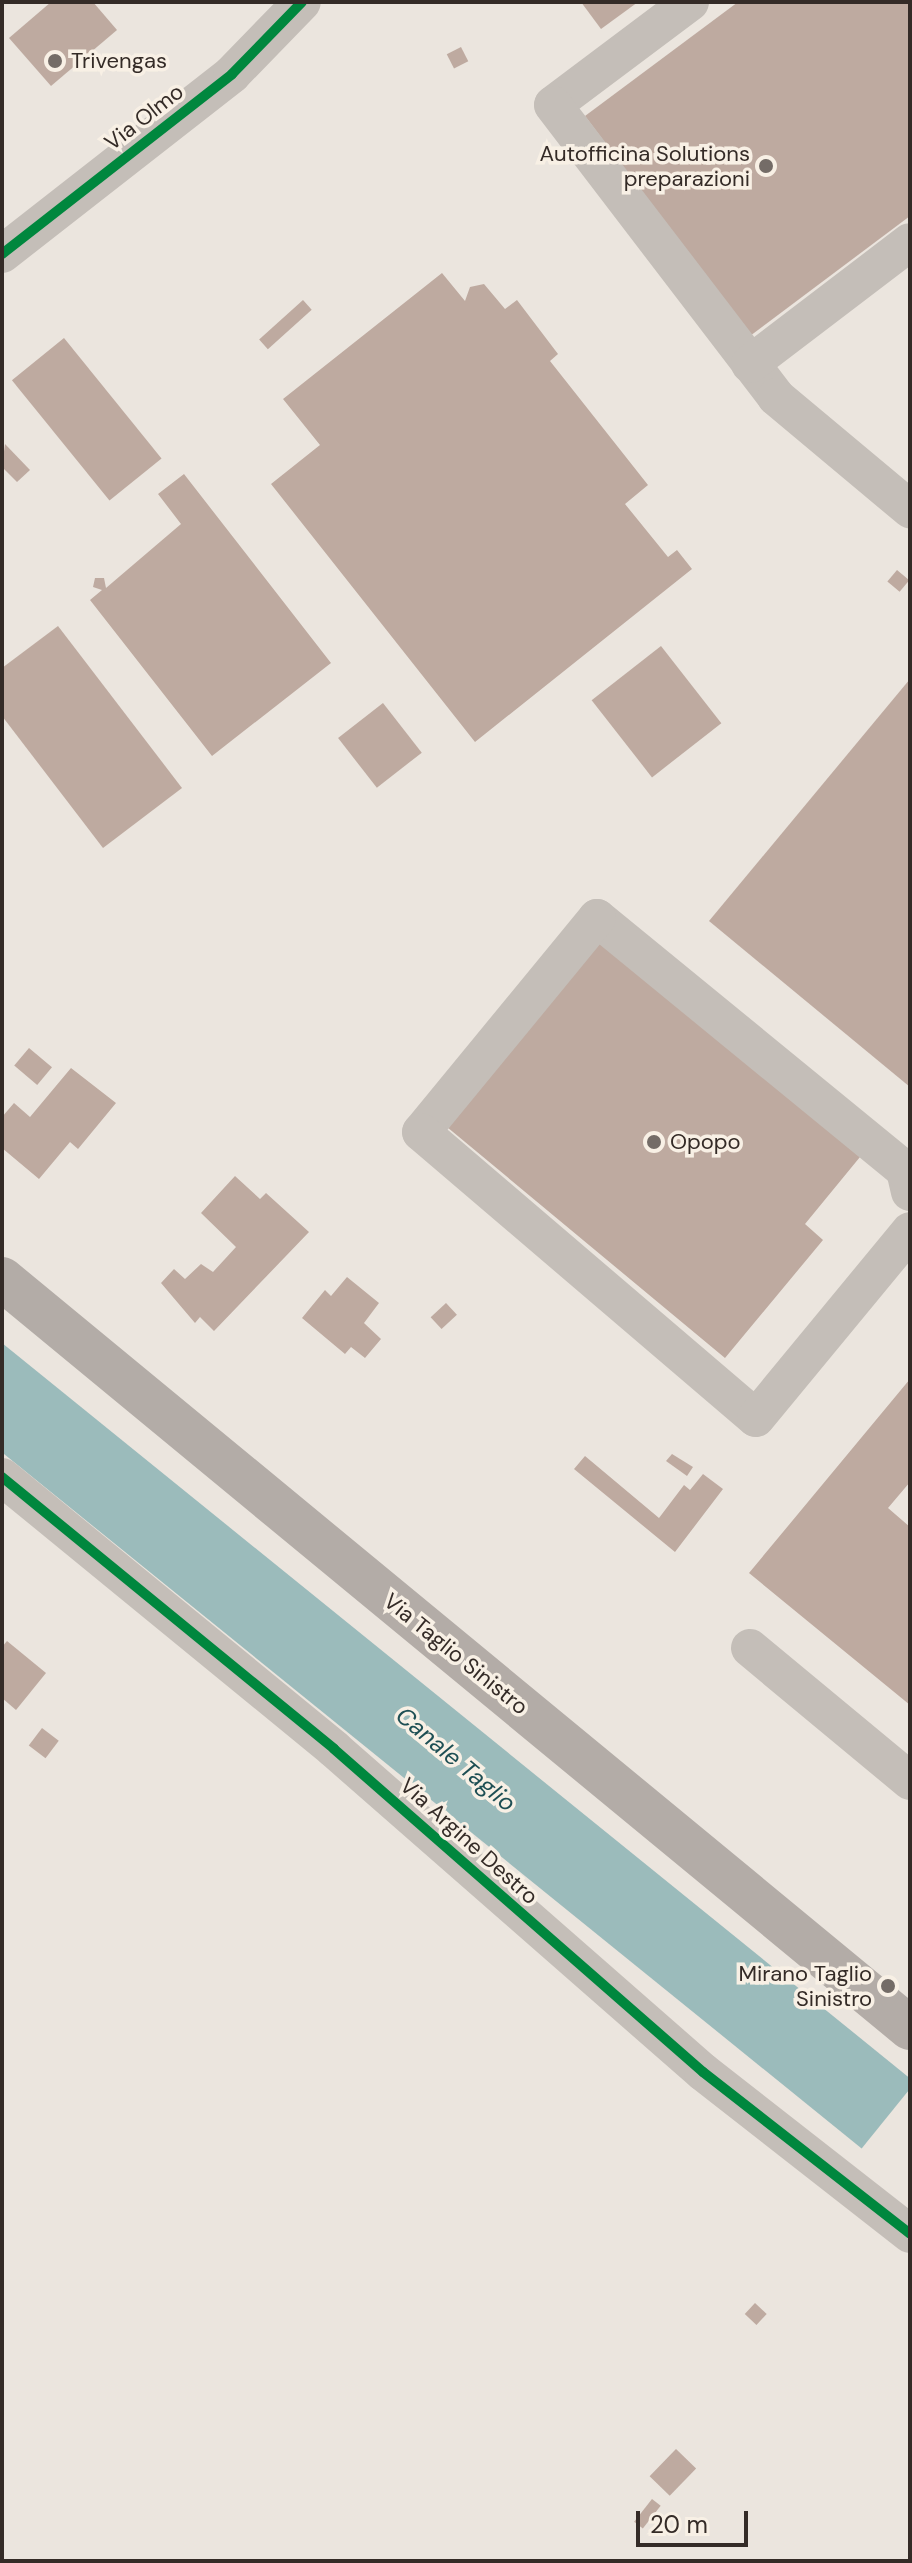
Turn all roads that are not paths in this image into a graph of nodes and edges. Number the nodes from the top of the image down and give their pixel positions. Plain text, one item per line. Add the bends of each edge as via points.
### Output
1 (302, 2) edge
2 (690, 2) edge
3 (910, 242) edge
4 (2, 254) edge
5 (750, 364) junction
6 (910, 509) edge
7 (910, 1192) edge
8 (910, 1231) edge
9 (2, 1279) edge
10 (2, 1477) edge
11 (750, 1648) dead end
12 (910, 1781) edge
13 (910, 2028) edge
14 (910, 2234) edge

1 - 4 street, Via Olmo via 232,74
2 - 5 street via 553,105
3 - 5 street
5 - 6 street via 776,397
7 - 8 street via 905,1170 597,918 421,1132 756,1418
9 - 13 main road, Via Taglio Sinistro
10 - 14 street, Via Argine Destro via 334,1749 703,2072
11 - 12 street

